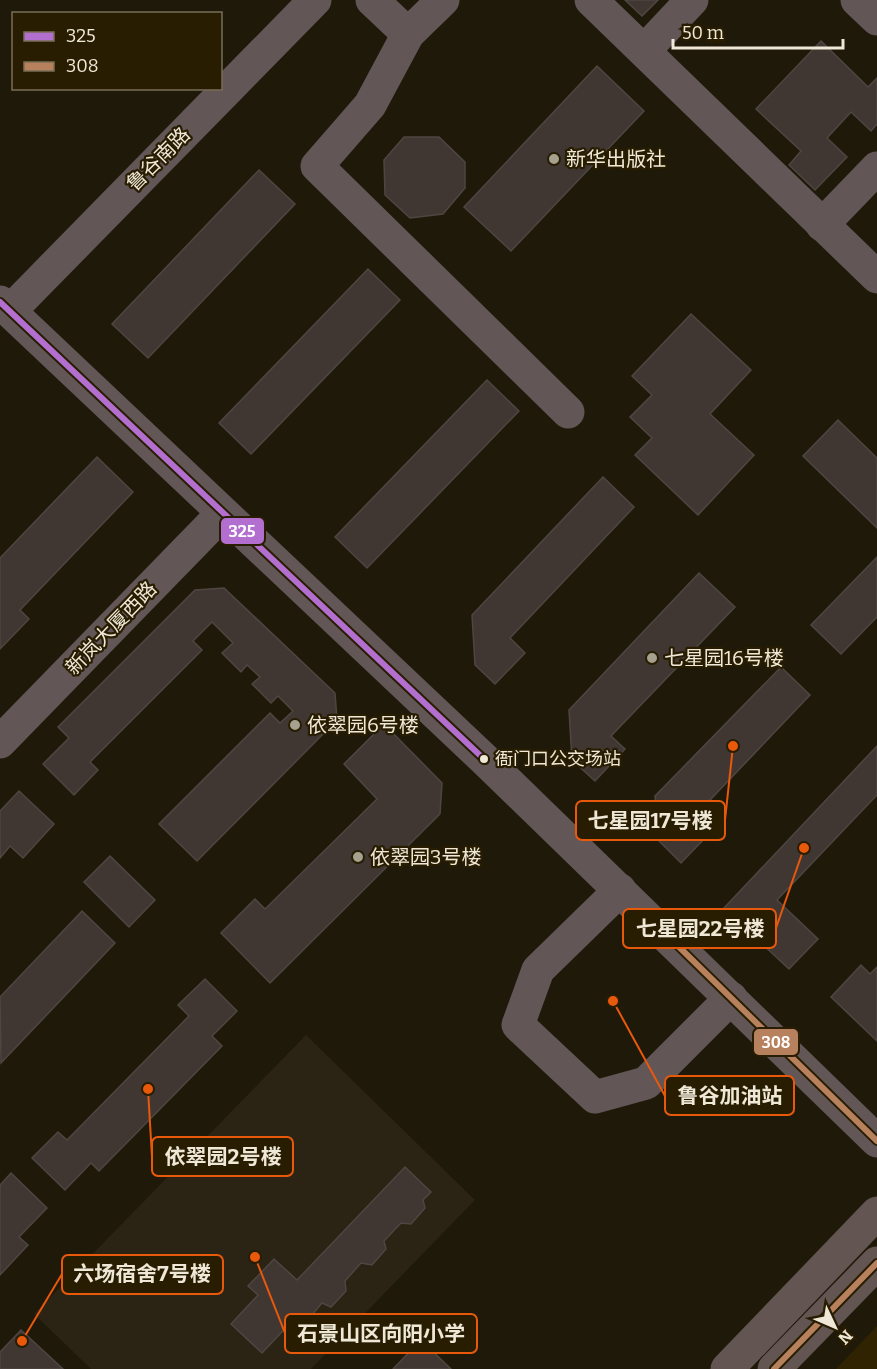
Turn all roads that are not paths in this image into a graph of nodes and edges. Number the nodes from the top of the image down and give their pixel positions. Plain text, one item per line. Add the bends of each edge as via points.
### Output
1 (315, 0) edge
2 (372, 0) edge
3 (443, 0) edge
4 (591, 0) edge
5 (692, 0) edge
6 (857, 0) edge
7 (877, 19) edge
8 (408, 34) junction
9 (644, 51) junction
10 (877, 168) edge
11 (822, 225) junction
12 (877, 277) edge
13 (5, 306) edge
14 (568, 412) dead end
15 (222, 514) junction
16 (0, 742) edge
17 (620, 890) junction
18 (731, 998) junction
19 (877, 1141) edge
20 (877, 1213) edge
21 (877, 1263) edge
22 (728, 1369) edge
23 (774, 1369) edge

1 - 13 street, 鲁谷南路
2 - 8 street
3 - 8 street
4 - 9 street
5 - 9 street
6 - 7 street
8 - 14 street via 370,105 317,166
9 - 11 street
10 - 11 street
11 - 12 street
13 - 15 street
15 - 16 street, 新岚大厦西路
15 - 17 street
17 - 18 street
17 - 18 street via 538,970 519,1025 596,1097 646,1083
18 - 19 street
20 - 22 main road
21 - 23 main road

